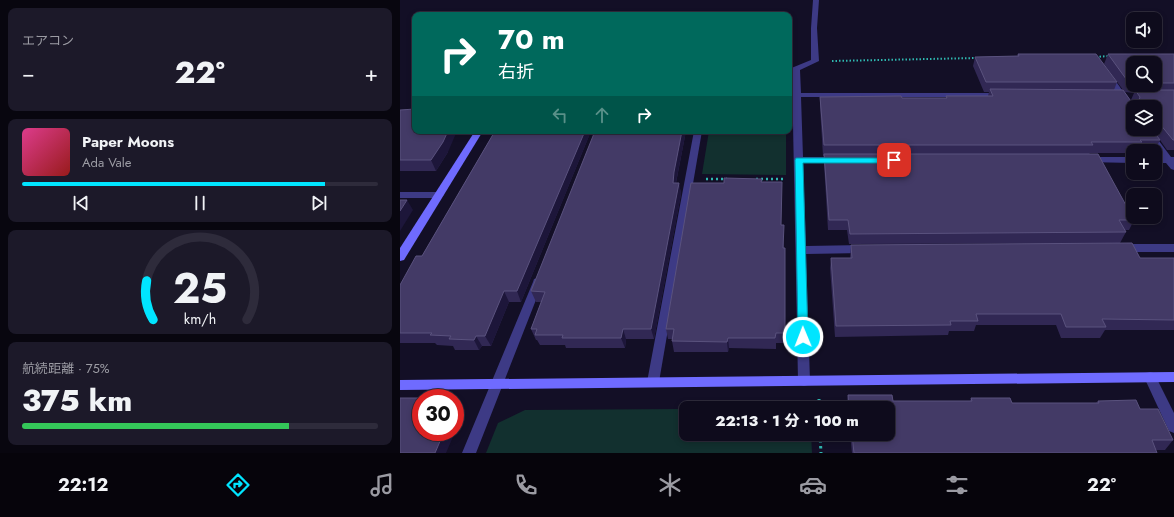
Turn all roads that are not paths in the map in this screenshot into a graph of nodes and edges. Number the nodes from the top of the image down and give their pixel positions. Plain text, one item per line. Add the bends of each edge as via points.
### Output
1 (816, 0) edge
2 (1102, 67) edge
3 (793, 70) edge
4 (797, 95) junction
5 (1011, 95) edge
6 (1126, 101) edge
7 (477, 134) edge
8 (697, 134) edge
9 (1151, 136) edge
10 (799, 160) junction
11 (847, 160) edge
12 (1077, 160) edge
13 (1126, 160) edge
14 (1162, 161) edge
15 (1172, 163) edge
16 (400, 195) edge
17 (439, 195) junction
18 (1110, 248) edge
19 (1174, 248) edge
20 (872, 249) edge
21 (801, 250) junction
22 (400, 257) edge
23 (542, 272) edge
24 (1150, 377) junction
25 (1174, 377) edge
26 (804, 381) junction
27 (653, 382) junction
28 (498, 384) junction
29 (400, 385) edge
30 (1174, 427) edge
31 (469, 453) edge

1 - 3 street via 815,60
2 - 6 street
3 - 4 street
4 - 5 street
4 - 10 street
7 - 17 street
8 - 27 street
9 - 15 street
10 - 11 street
10 - 21 street
12 - 13 street
14 - 15 street
16 - 17 street
17 - 22 street
18 - 19 street
20 - 21 street
21 - 26 street
23 - 28 street
24 - 25 street
24 - 26 street
24 - 30 street
26 - 27 street
27 - 28 street
28 - 29 street
28 - 31 street

